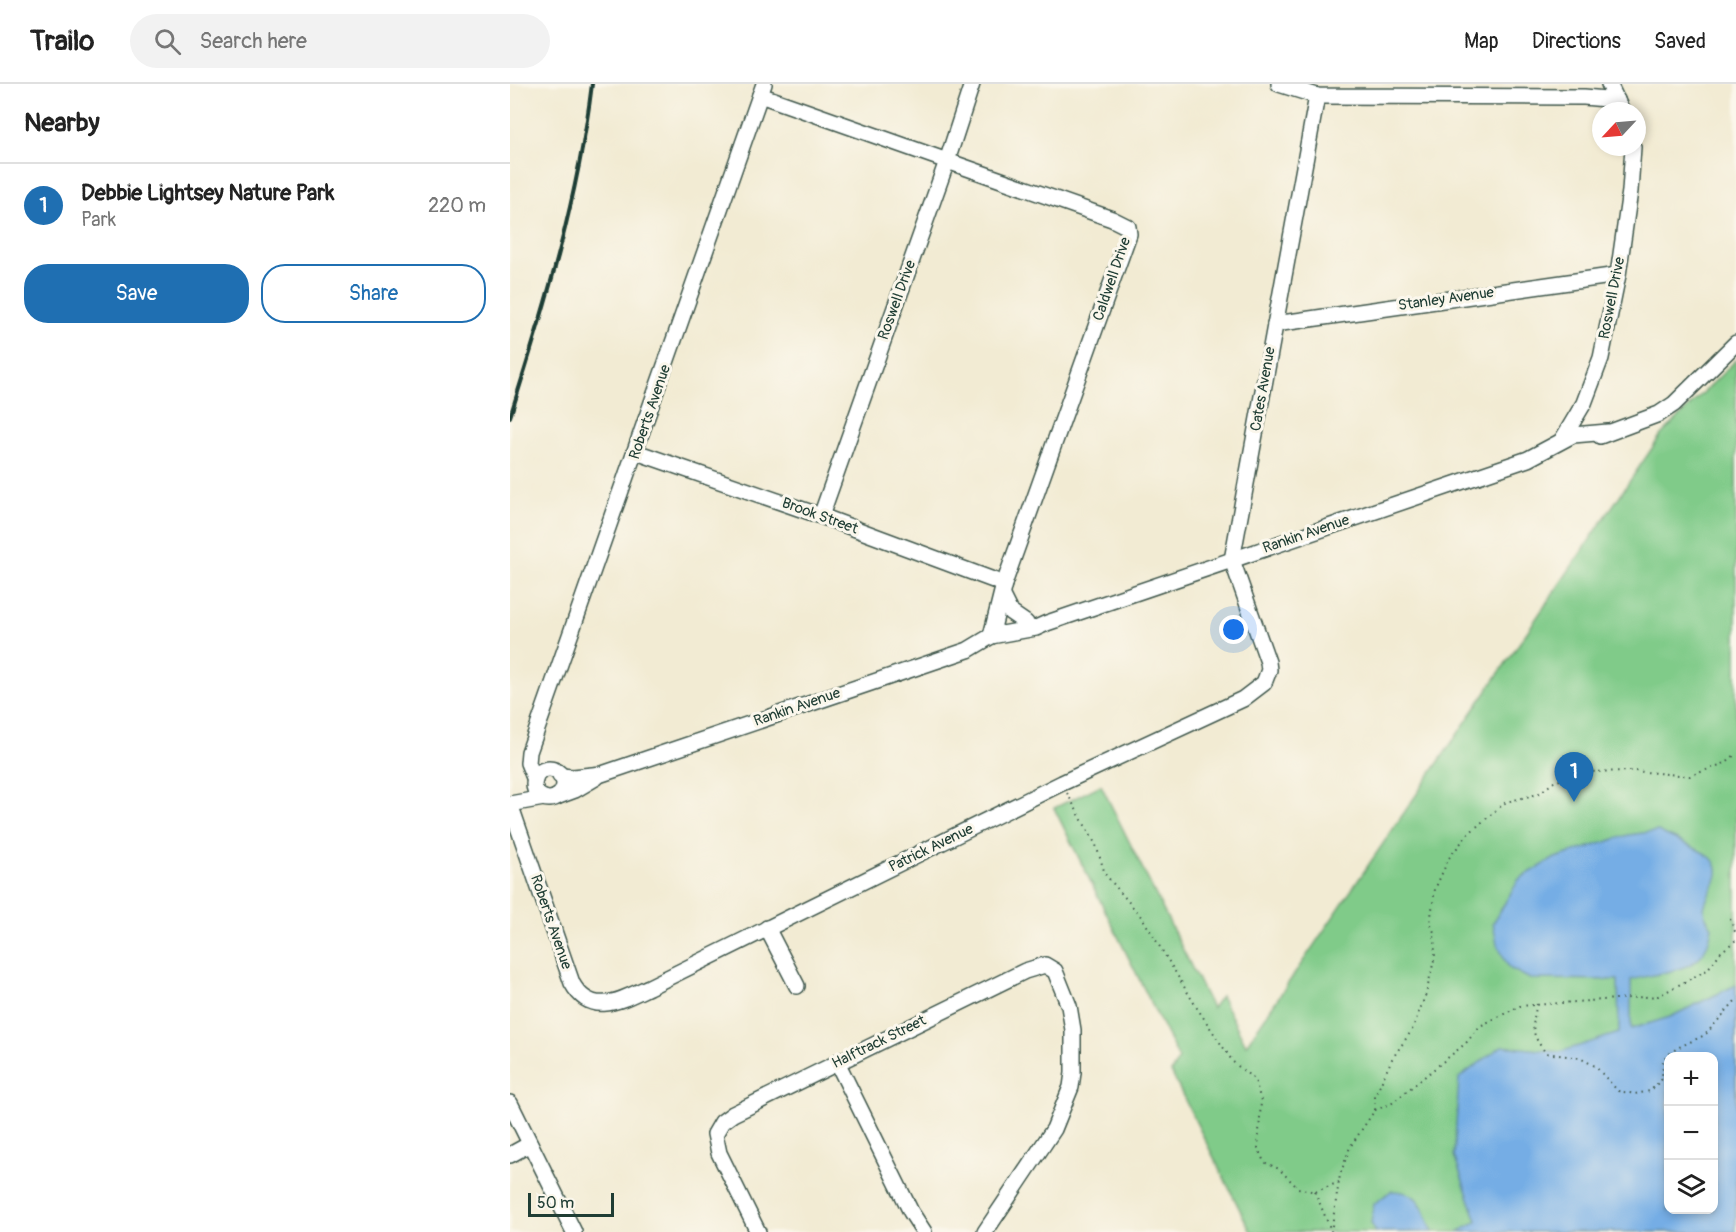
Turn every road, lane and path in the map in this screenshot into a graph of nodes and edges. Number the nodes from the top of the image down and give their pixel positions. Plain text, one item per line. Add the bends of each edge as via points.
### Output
1 (972, 84) edge
2 (1279, 84) edge
3 (1609, 84) edge
4 (762, 90) edge
5 (1317, 96) junction
6 (1603, 102) edge
7 (1617, 102) edge
8 (1632, 156) edge
9 (947, 161) junction
10 (1618, 275) junction
11 (1275, 324) junction
12 (1736, 343) edge
13 (1562, 440) junction
14 (636, 452) junction
15 (821, 516) junction
16 (1232, 560) junction
17 (1003, 590) junction
18 (1026, 623) junction
19 (1047, 623) junction
20 (991, 636) junction
21 (1267, 677) joint
22 (534, 740) junction
23 (1736, 754) edge
24 (555, 773) junction
25 (602, 774) junction
26 (534, 782) junction
27 (1062, 783) junction
28 (550, 798) junction
29 (510, 804) edge
30 (1730, 919) dead end
31 (767, 928) junction
32 (1736, 934) edge
33 (1736, 940) edge
34 (796, 986) dead end
35 (588, 1001) joint
36 (1736, 1002) edge
37 (1537, 1004) junction
38 (837, 1062) junction
39 (510, 1103) edge
40 (1375, 1110) junction
41 (530, 1144) junction
42 (510, 1155) edge
43 (1339, 1182) junction
44 (1315, 1192) junction
45 (1331, 1230) edge
46 (574, 1232) edge
47 (758, 1232) edge
48 (924, 1232) edge
49 (985, 1232) edge

1 - 9 street, Roswell Drive
2 - 5 street
3 - 7 street
4 - 9 street, Caldwell Drive
4 - 14 street, Roberts Avenue
5 - 6 street via 1584,97
5 - 11 street, Cates Avenue
8 - 10 street, Roswell Drive
9 - 15 street, Roswell Drive
9 - 17 street, Caldwell Drive via 1112,219 1128,227 1129,234
10 - 11 street, Stanley Avenue
10 - 13 street, Roswell Drive via 1593,383
11 - 16 street, Cates Avenue
12 - 13 street, Rankin Avenue via 1659,414 1608,432 1573,435
13 - 16 street, Rankin Avenue via 1528,459
14 - 15 street, Brook Street
14 - 22 street, Roberts Avenue
15 - 17 street, Brook Street
16 - 19 street, Rankin Avenue
16 - 21 street, Cates Avenue via 1268,662
17 - 18 street via 1010,612
17 - 20 street, Caldwell Drive
18 - 19 street, Rankin Avenue
18 - 20 street, Rankin Avenue
19 - 20 street, Rankin Avenue
20 - 25 street, Rankin Avenue via 968,650
21 - 27 street, Patrick Avenue via 1259,689 1243,699
22 - 24 street via 537,753
22 - 26 street, Roberts Avenue via 528,763
23 - 40 path via 1725,763 1689,776 1583,772 1554,782 1538,794 1506,802 1468,834 1449,858 1435,890 1430,923 1436,956 1426,994 1412,1030 1392,1059 1375,1096
24 - 25 street, Rankin Avenue via 573,777
24 - 26 street via 539,773
24 - 28 street via 563,785 560,794
25 - 28 street, Rankin Avenue via 575,790
26 - 28 street via 538,794
26 - 29 street
27 - 31 street, Patrick Avenue
27 - 44 path via 1096,845 1105,874 1143,919 1233,1062 1255,1080 1261,1101 1258,1148 1264,1162 1279,1169 1298,1188
28 - 29 street, Rankin Avenue
29 - 35 street, Roberts Avenue via 572,983
30 - 32 path
31 - 34 street
31 - 35 street, Patrick Avenue via 624,998 611,1003
33 - 37 path via 1707,970 1658,996
36 - 37 path via 1704,1035 1677,1047 1663,1059 1662,1079 1650,1091 1635,1094 1618,1091 1595,1066 1580,1058 1546,1053 1534,1038
37 - 40 path via 1520,1006 1480,1026 1466,1043 1391,1104
38 - 47 street, Halftrack Street via 733,1114 715,1134 719,1153
38 - 48 street
38 - 49 street, Halftrack Street via 1024,970 1045,965 1055,971 1064,990 1073,1030 1071,1087 1054,1130
39 - 41 street
40 - 43 path via 1350,1147
41 - 42 street
41 - 46 street
43 - 44 path
43 - 45 path
44 - 45 path

